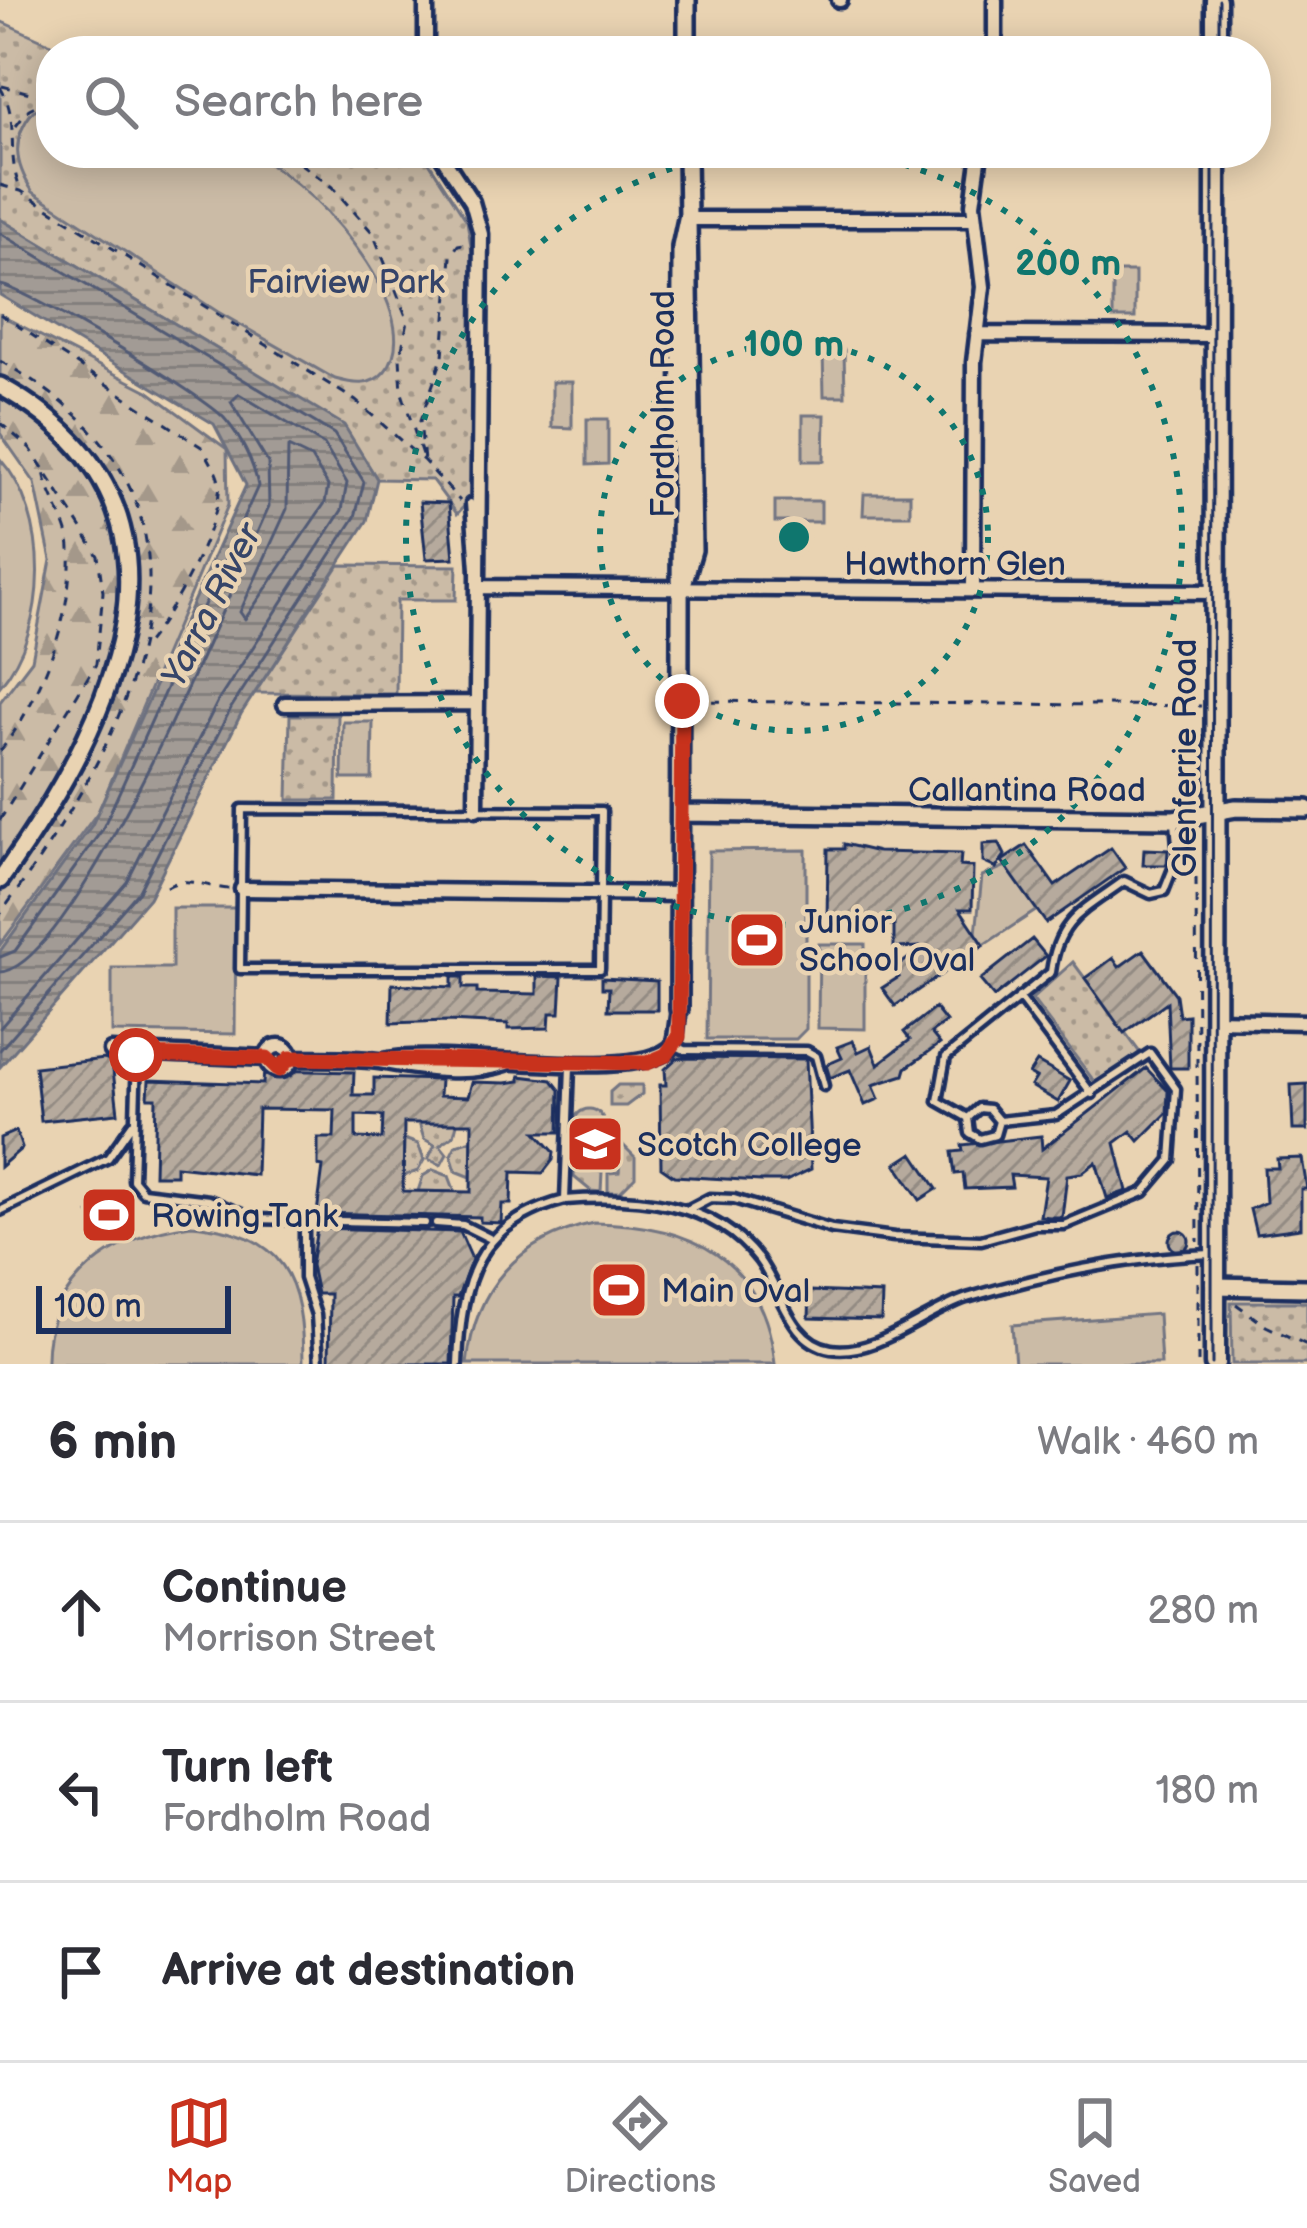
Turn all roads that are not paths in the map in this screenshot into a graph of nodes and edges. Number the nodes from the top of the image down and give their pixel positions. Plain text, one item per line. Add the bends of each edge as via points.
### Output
1 (426, 0) edge
2 (687, 0) edge
3 (995, 0) edge
4 (1216, 0) edge
5 (426, 36) edge
6 (687, 36) edge
7 (995, 36) edge
8 (1216, 36) edge
9 (450, 168) edge
10 (687, 168) edge
11 (978, 168) edge
12 (1216, 168) edge
13 (687, 219) junction
14 (973, 219) junction
15 (977, 334) junction
16 (1215, 335) junction
17 (0, 386) edge
18 (466, 504) road end
19 (478, 587) junction
20 (682, 588) junction
21 (973, 590) junction
22 (1215, 592) junction
23 (477, 703) junction
24 (285, 704) dead end
25 (476, 809) junction
26 (1307, 809) edge
27 (1214, 813) junction
28 (681, 818) junction
29 (1174, 819) junction
30 (0, 880) edge
31 (242, 889) junction
32 (601, 893) junction
33 (681, 894) junction
34 (1019, 997) junction
35 (679, 1010) joint
36 (1214, 1020) junction
37 (1307, 1022) edge
38 (674, 1046) junction
39 (111, 1052) dead end
40 (136, 1055) junction
41 (571, 1063) junction
42 (824, 1086) dead end
43 (1092, 1094) junction
44 (968, 1118) junction
45 (134, 1120) junction
46 (999, 1121) junction
47 (566, 1200) junction
48 (689, 1209) junction
49 (0, 1211) edge
50 (304, 1222) junction
51 (425, 1223) dead end
52 (436, 1223) dead end
53 (491, 1239) junction
54 (1206, 1254) junction
55 (1215, 1286) junction
56 (1307, 1288) edge
57 (319, 1364) edge
58 (458, 1364) edge
59 (1215, 1364) edge

1 - 5 street
2 - 6 street
3 - 7 street
4 - 8 main road
9 - 19 street via 472,202 482,244
10 - 13 street, Fordholm Road
11 - 14 street
12 - 16 main road, Glenferrie Road
13 - 14 street
13 - 20 street, Fordholm Road
14 - 15 street via 983,273
15 - 16 street
15 - 21 street
16 - 22 main road, Glenferrie Road
17 - 30 street via 56,423 92,467 118,522 130,595 102,709 46,816
18 - 19 lane
19 - 20 street, Hawthorn Glen
19 - 23 street
20 - 21 street, Hawthorn Glen
20 - 28 street, Fordholm Road
21 - 22 street, Hawthorn Glen
22 - 27 main road, Glenferrie Road
23 - 24 street
23 - 25 street
25 - 31 lane via 242,808
25 - 32 lane via 602,811
26 - 27 street, Callantina Road
27 - 29 street, Callantina Road
27 - 36 main road, Glenferrie Road
28 - 29 street, Callantina Road
28 - 33 street, Fordholm Road
29 - 34 lane via 1178,856 1164,891 1151,894 1124,881 1088,907 1056,938 1051,972
31 - 32 street
31 - 32 lane via 240,969 600,969
32 - 33 street
33 - 35 street, Fordholm Road
34 - 43 lane
34 - 44 lane via 946,1057 938,1100
35 - 38 street
36 - 37 street
36 - 54 main road, Glenferrie Road
38 - 41 street via 647,1063
38 - 42 lane via 807,1051
39 - 40 street
40 - 41 street via 267,1058 279,1046 290,1058 408,1068
40 - 45 lane
41 - 47 lane
43 - 46 lane via 1056,1115
43 - 48 lane via 1150,1053 1178,1096 1172,1160 1144,1192 1064,1225 981,1240 894,1238 832,1229 734,1198
44 - 46 lane via 984,1108
44 - 46 lane via 980,1139 995,1135
45 - 49 lane via 108,1158
45 - 50 lane via 133,1180 142,1192 209,1200 253,1219
47 - 48 lane
47 - 53 lane via 530,1211
48 - 54 lane via 759,1260 806,1340 838,1350 1025,1281
50 - 51 lane
50 - 57 lane
52 - 53 lane
53 - 58 lane via 463,1304
54 - 55 main road, Glenferrie Road
55 - 56 street
55 - 59 main road, Glenferrie Road

